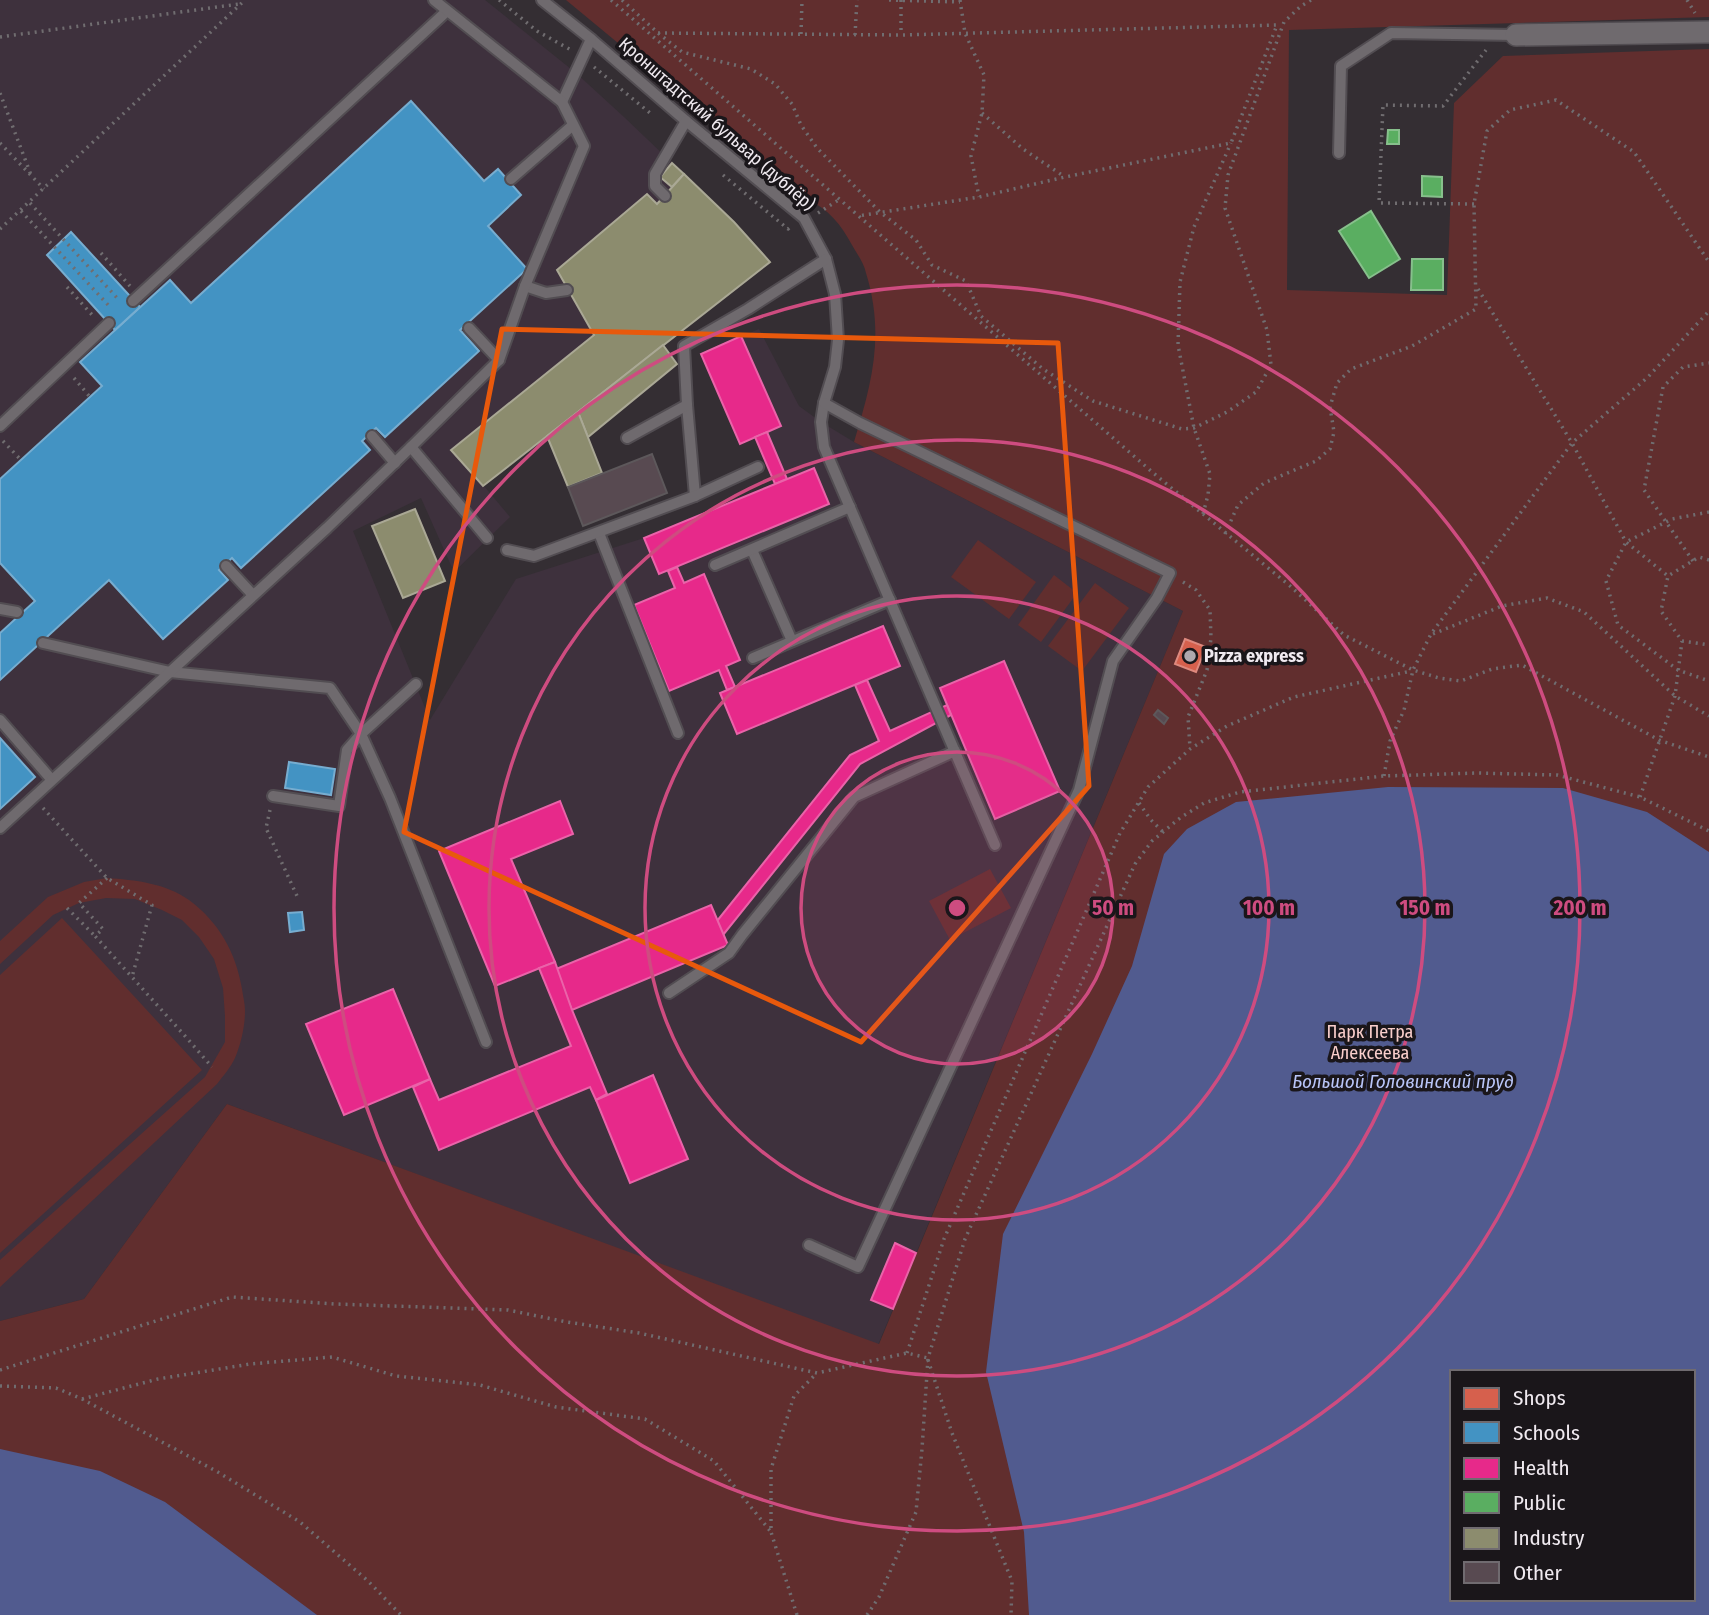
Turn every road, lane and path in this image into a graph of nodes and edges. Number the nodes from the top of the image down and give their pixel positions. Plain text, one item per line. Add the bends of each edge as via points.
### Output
1 (434, 0) edge
2 (542, 0) edge
3 (611, 0) edge
4 (622, 0) edge
5 (802, 0) edge
6 (857, 0) edge
7 (889, 0) edge
8 (901, 0) edge
9 (1311, 0) edge
10 (960, 1) edge
11 (244, 2) edge
12 (447, 11) junction
13 (1709, 32) edge
14 (658, 33) junction
15 (965, 33) junction
16 (649, 34) junction
17 (800, 34) junction
18 (855, 34) junction
19 (901, 35) junction
20 (1516, 35) junction
21 (0, 37) edge
22 (591, 39) junction
23 (0, 93) edge
24 (562, 102) junction
25 (982, 113) junction
26 (686, 121) junction
27 (573, 125) junction
28 (0, 143) edge
29 (1231, 143) junction
30 (1339, 153) dead end
31 (31, 175) junction
32 (1065, 177) junction
33 (511, 179) dead end
34 (44, 189) junction
35 (665, 196) dead end
36 (979, 197) junction
37 (29, 202) junction
38 (1475, 204) junction
39 (20, 210) junction
40 (880, 212) junction
41 (858, 216) junction
42 (0, 221) edge
43 (2, 227) edge
44 (101, 253) dead end
45 (826, 259) junction
46 (1709, 262) edge
47 (94, 273) junction
48 (86, 281) junction
49 (525, 286) junction
50 (1476, 286) junction
51 (67, 287) dead end
52 (567, 290) dead end
53 (136, 298) joint
54 (120, 302) dead end
55 (112, 310) dead end
56 (1709, 311) edge
57 (107, 326) joint
58 (468, 328) dead end
59 (499, 360) junction
60 (1709, 363) edge
61 (63, 366) junction
62 (90, 397) dead end
63 (824, 403) junction
64 (687, 405) junction
65 (0, 426) edge
66 (1194, 428) junction
67 (372, 436) dead end
68 (0, 437) edge
69 (627, 438) dead end
70 (1572, 443) junction
71 (411, 447) junction
72 (22, 460) dead end
73 (395, 463) junction
74 (758, 467) dead end
75 (695, 496) junction
76 (850, 507) junction
77 (1709, 512) edge
78 (1202, 514) junction
79 (1666, 522) junction
80 (599, 533) junction
81 (1225, 534) junction
82 (487, 538) dead end
83 (1626, 542) junction
84 (507, 550) dead end
85 (752, 550) junction
86 (1709, 560) edge
87 (1693, 561) junction
88 (715, 565) dead end
89 (226, 566) dead end
90 (1170, 573) junction
91 (1668, 576) junction
92 (253, 595) junction
93 (890, 600) junction
94 (0, 609) edge
95 (18, 612) dead end
96 (1431, 634) junction
97 (792, 641) junction
98 (1682, 641) junction
99 (43, 643) dead end
100 (1709, 645) edge
101 (753, 658) dead end
102 (1413, 670) junction
103 (1678, 670) junction
104 (170, 672) junction
105 (1709, 681) edge
106 (416, 684) dead end
107 (1675, 696) junction
108 (1709, 716) edge
109 (0, 719) edge
110 (678, 733) dead end
111 (361, 734) junction
112 (1659, 740) junction
113 (1190, 749) junction
114 (955, 751) junction
115 (1709, 757) edge
116 (1384, 776) junction
117 (51, 779) junction
118 (273, 796) joint
119 (33, 797) junction
120 (1640, 797) junction
121 (1139, 803) junction
122 (0, 828) edge
123 (1709, 831) edge
124 (1163, 832) junction
125 (995, 845) dead end
126 (107, 878) junction
127 (297, 896) dead end
128 (67, 908) dead end
129 (95, 936) junction
130 (132, 977) junction
131 (669, 993) dead end
132 (486, 1042) dead end
133 (212, 1067) dead end
134 (809, 1245) dead end
135 (907, 1353) junction
136 (928, 1358) junction
137 (0, 1370) edge
138 (817, 1373) junction
139 (0, 1386) edge
140 (82, 1399) junction
141 (771, 1532) junction
142 (401, 1615) edge
143 (797, 1615) edge
144 (867, 1615) edge
145 (1011, 1615) edge

1 - 12 lane
2 - 22 lane, Кронштадтский бульвар (дублёр)
3 - 16 path
4 - 14 path
5 - 17 path
6 - 18 path
7 - 8 path
8 - 10 path
8 - 19 path
9 - 66 path via 1284,22 1228,175 1225,208 1268,330 1271,365 1256,392
10 - 15 path
11 - 21 path
11 - 34 path
12 - 24 lane
12 - 53 lane
13 - 20 street
14 - 16 path
14 - 17 path
14 - 40 path via 682,52 751,69 775,84 817,148
15 - 19 path
15 - 25 path via 984,75
15 - 29 path via 1277,24
16 - 41 path
17 - 18 path
18 - 19 path
20 - 30 lane via 1391,33 1341,66
20 - 38 path via 1487,50 1443,106 1383,105 1379,203
22 - 24 lane
22 - 26 lane, Кронштадтский бульвар (дублёр)
23 - 31 path
24 - 27 lane
25 - 32 path
25 - 36 path via 971,156
26 - 35 lane via 650,185
26 - 45 lane, Кронштадтский бульвар (дублёр) via 804,218
27 - 33 lane
27 - 49 lane via 584,146
28 - 31 path
29 - 32 path
29 - 66 path via 1194,228 1180,282 1178,345
31 - 34 path
32 - 36 path
34 - 37 path
36 - 40 path
37 - 39 path
37 - 47 path
38 - 46 path via 1487,131 1510,110 1556,100 1634,152
38 - 50 path
39 - 43 path
39 - 48 path
40 - 41 path
40 - 66 path via 916,240 932,265 966,281 981,316 1043,369 1093,401 1182,429
41 - 78 path
42 - 43 path
44 - 53 path
45 - 63 lane, Кронштадтский бульвар (дублёр) via 835,294 838,340
45 - 64 lane via 684,346
47 - 48 path
47 - 54 path
48 - 55 path
49 - 52 lane via 546,293
49 - 59 lane
50 - 70 path
50 - 81 path via 1476,309 1412,346 1352,369 1337,383 1330,407 1334,432 1330,449 1316,461 1264,483 1238,505
51 - 57 path
56 - 70 path via 1648,377
57 - 61 lane
58 - 59 lane
59 - 71 lane
60 - 79 path via 1683,366 1663,387 1644,490
61 - 62 path
61 - 65 lane
63 - 76 lane, Кронштадтский бульвар (дублёр) via 824,447
63 - 90 lane
64 - 69 lane
64 - 75 lane
66 - 78 path via 1210,474
67 - 73 lane
68 - 72 path
70 - 83 path
70 - 96 path
71 - 73 lane
71 - 82 lane
73 - 92 lane
74 - 75 lane
75 - 80 lane
76 - 85 lane
76 - 93 lane
77 - 79 path
78 - 81 path
79 - 83 path
79 - 87 path
80 - 84 lane via 534,556
80 - 110 lane
81 - 102 path via 1344,635
83 - 91 path
83 - 103 path via 1606,581 1618,625
85 - 88 lane
85 - 97 lane
86 - 87 path via 1699,557
87 - 91 path
89 - 92 lane
90 - 113 path via 1196,590 1210,610 1207,670 1188,716
90 - 134 lane via 1112,661 1079,790 858,1267
91 - 98 path via 1661,611
92 - 104 lane
93 - 97 lane
93 - 114 lane
94 - 95 lane
96 - 102 path
96 - 107 path via 1502,606 1547,598 1584,612
97 - 101 lane
98 - 100 path
98 - 103 path
99 - 104 lane
102 - 112 path via 1461,681 1492,669 1522,665
102 - 113 path via 1294,697 1227,726
102 - 116 path
103 - 105 path
103 - 107 path
104 - 111 lane via 330,688
104 - 117 lane
106 - 111 lane
107 - 108 path
107 - 112 path
109 - 117 lane
111 - 118 lane via 347,750 340,806
111 - 132 lane
112 - 115 path
112 - 120 path
113 - 121 path via 1148,787
114 - 125 lane
114 - 131 lane via 854,797 729,953
116 - 120 path via 1557,775
116 - 124 path via 1240,792 1204,803
117 - 119 lane
118 - 127 path via 266,828
119 - 122 lane
119 - 126 path
120 - 123 path
121 - 124 path
121 - 135 path via 1120,833 944,1239
124 - 136 path via 1135,864 964,1239
126 - 129 path via 79,903 103,929
126 - 130 path via 152,905
128 - 129 path
129 - 130 path
130 - 133 path
135 - 136 path
135 - 138 path
136 - 144 path via 916,1512
136 - 145 path via 952,1433 1012,1581
137 - 138 path via 232,1297 508,1310 639,1333
138 - 141 path via 794,1396 771,1469
139 - 140 path via 56,1388
140 - 141 path via 158,1379 332,1357 396,1376 480,1385 556,1407 645,1419 714,1461
140 - 142 path via 300,1522
141 - 143 path

